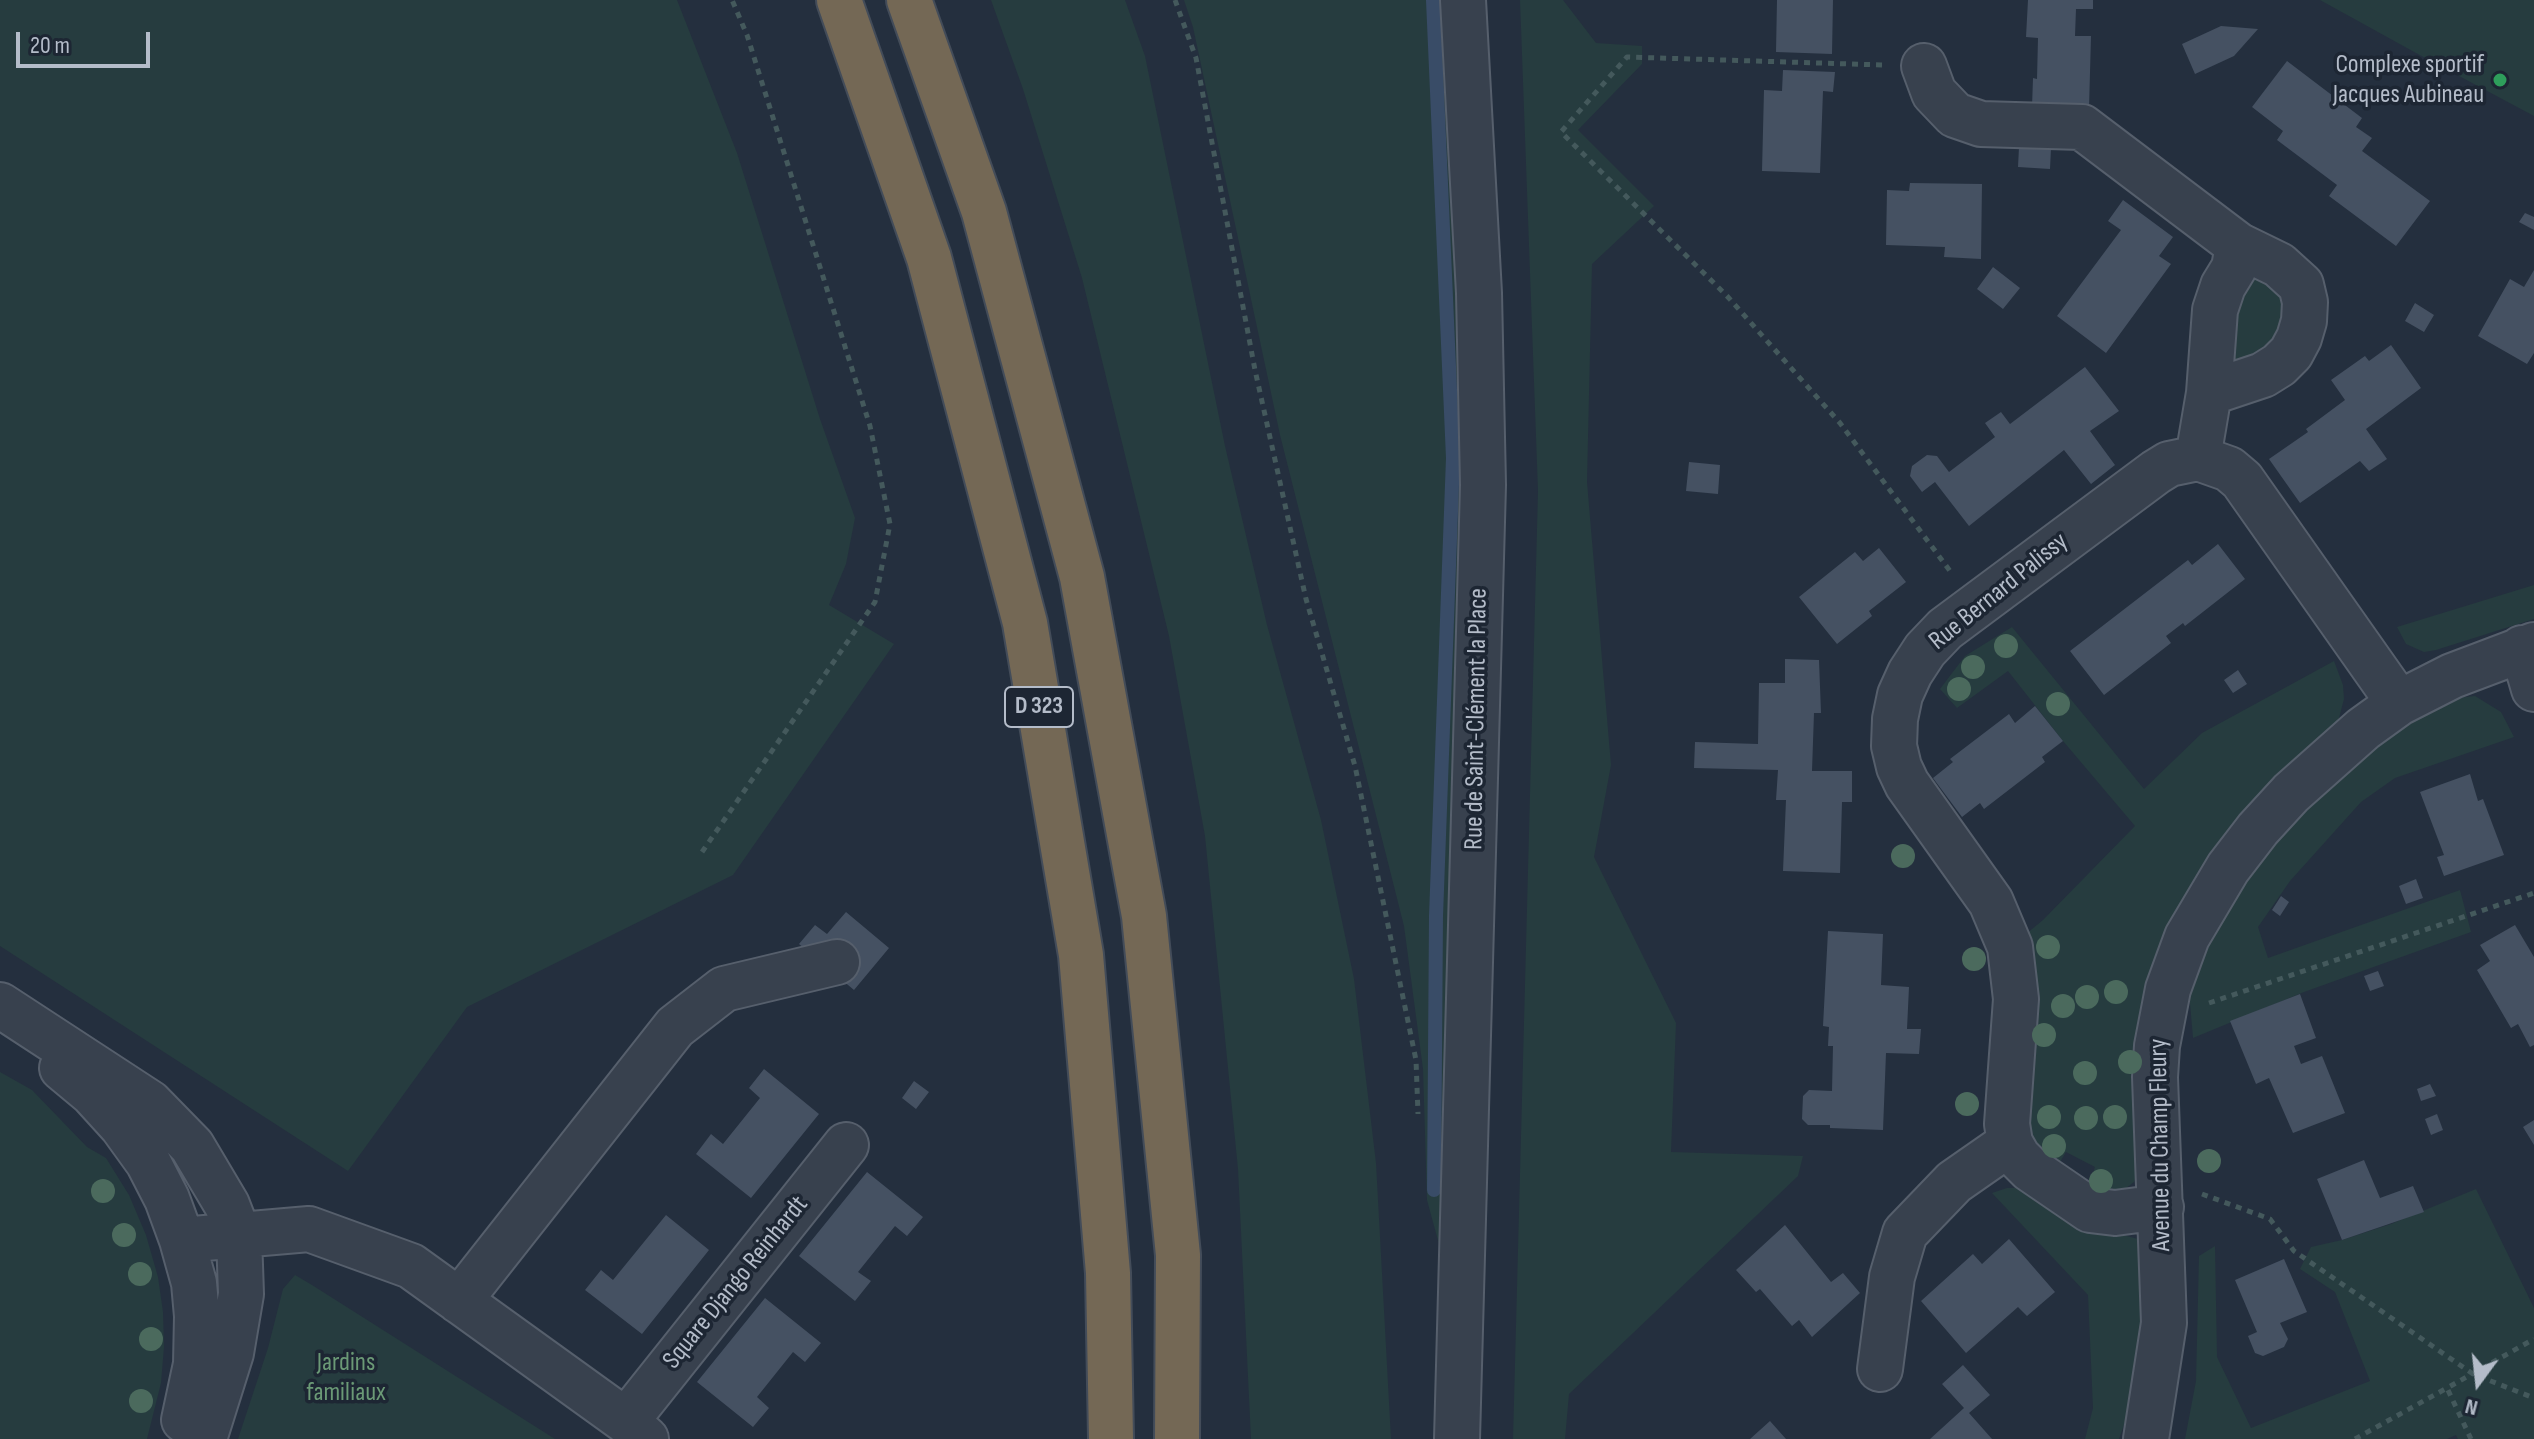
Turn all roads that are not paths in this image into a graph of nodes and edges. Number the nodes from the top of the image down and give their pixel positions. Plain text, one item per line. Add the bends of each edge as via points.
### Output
1 (839, 0) edge
2 (909, 0) edge
3 (1463, 0) edge
4 (1924, 66) road end
5 (2238, 245) junction
6 (2209, 393) junction
7 (2198, 458) junction
8 (2530, 661) edge
9 (2399, 703) junction
10 (837, 962) dead end
11 (0, 1005) edge
12 (0, 1028) edge
13 (2010, 1143) junction
14 (846, 1145) dead end
15 (2176, 1198) junction
16 (239, 1236) junction
17 (182, 1240) junction
18 (459, 1301) junction
19 (1880, 1369) dead end
20 (636, 1430) edge
21 (178, 1439) edge
22 (204, 1439) edge
23 (1111, 1439) edge
24 (1177, 1439) edge
25 (1457, 1439) edge
26 (2146, 1439) edge

1 - 23 highway, D 323 via 929,258 1025,623 1081,955 1108,1273
2 - 24 highway, D 323 via 984,212 1085,593 1144,916 1178,1255
3 - 25 street, Rue de Saint-Clément la Place via 1483,485
4 - 5 street via 1934,93 1955,115 1981,124 2082,127
5 - 6 street via 2215,310
5 - 6 street via 2279,265 2301,285 2304,321 2291,353 2279,365
6 - 7 street
7 - 9 street via 2229,469 2242,480
7 - 13 street, Rue Bernard Palissy via 2156,472 1945,629 1925,650 1900,695 1894,746 1899,767 1991,902 2010,947 2016,999
8 - 9 street, Avenue du Champ Fleury via 2452,676
9 - 15 street, Avenue du Champ Fleury via 2326,760 2266,820 2228,868 2187,937 2168,989 2155,1077
10 - 18 street via 724,989 675,1027
11 - 16 street via 126,1085 172,1123 211,1174
12 - 17 street via 57,1064 122,1126 148,1162
13 - 15 street via 2030,1169 2090,1210 2115,1213
13 - 19 street via 1954,1182 1905,1233 1892,1277
14 - 20 street, Square Django Reinhardt
15 - 26 street, Avenue du Champ Fleury
16 - 17 street
16 - 18 street via 320,1231 411,1266
16 - 22 street via 238,1323
17 - 21 street via 197,1316 196,1364
18 - 20 street

